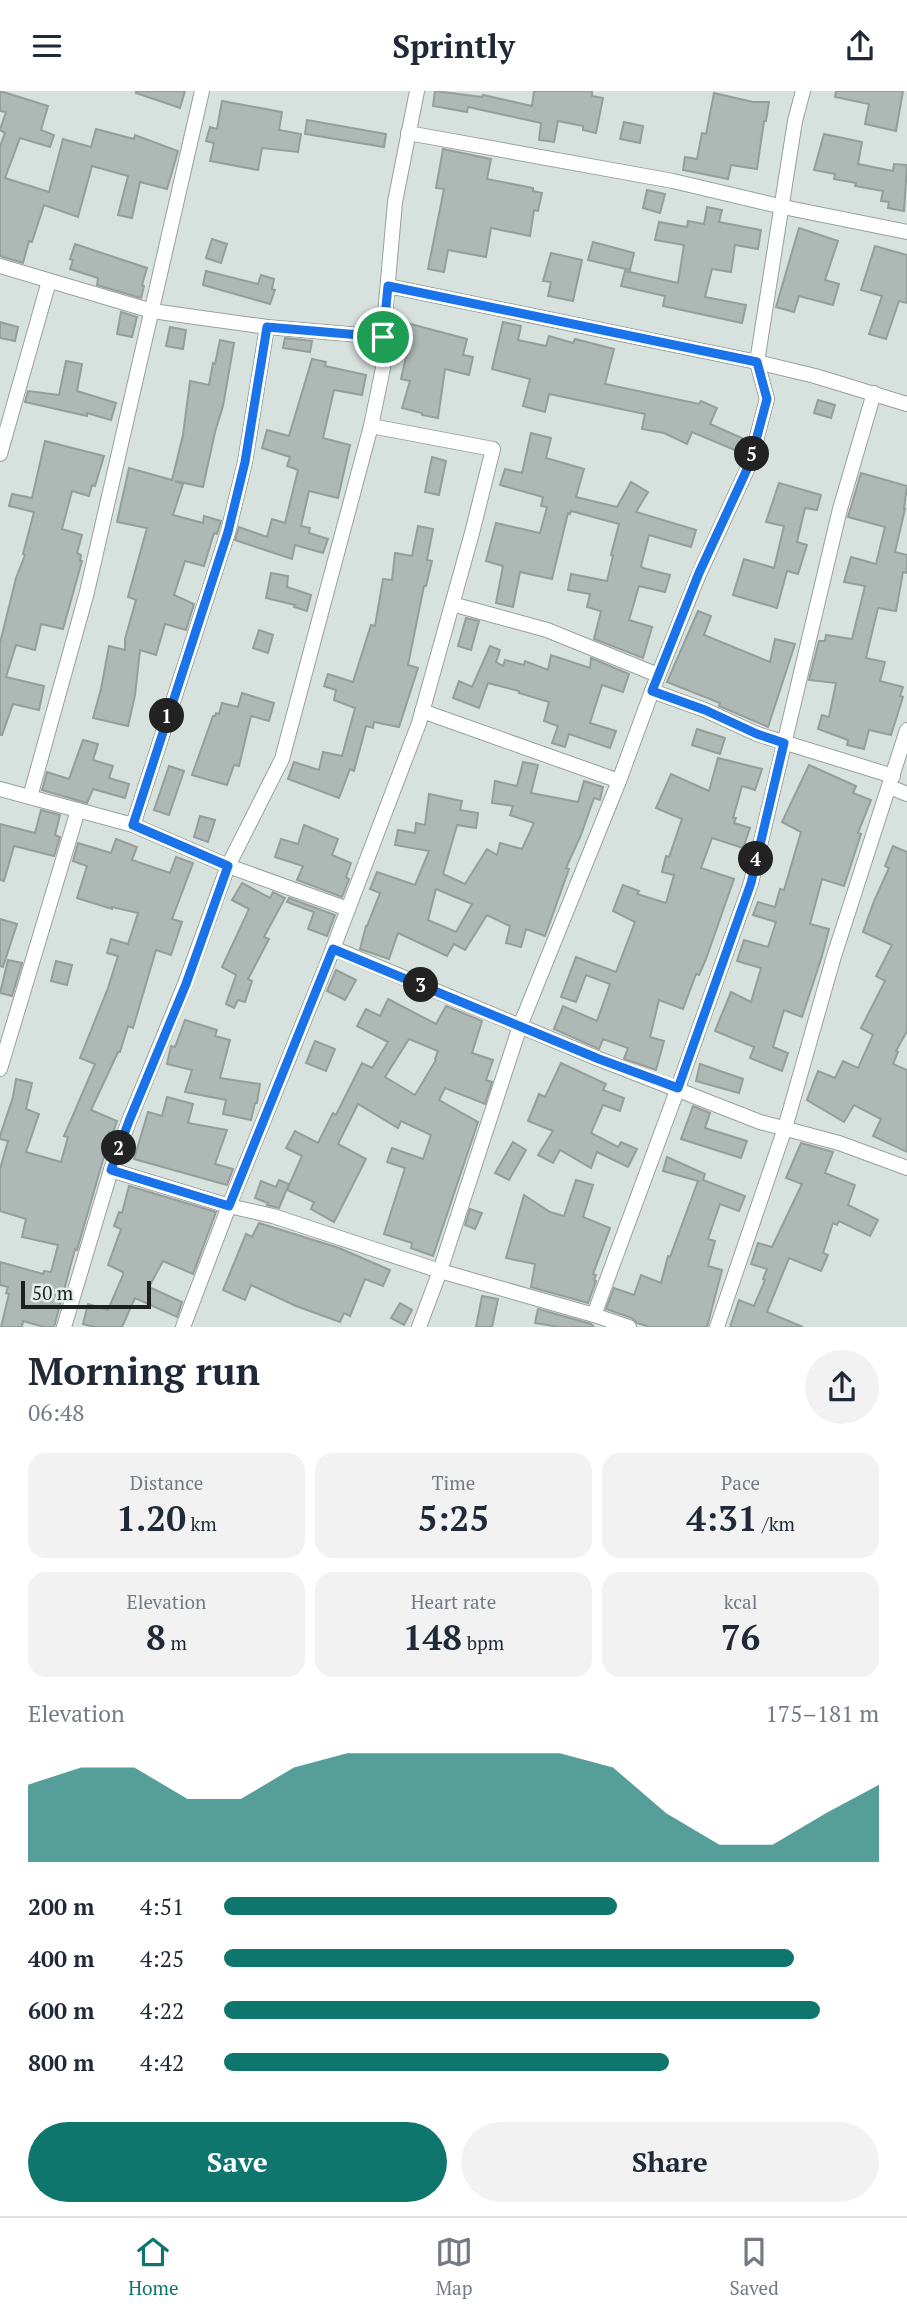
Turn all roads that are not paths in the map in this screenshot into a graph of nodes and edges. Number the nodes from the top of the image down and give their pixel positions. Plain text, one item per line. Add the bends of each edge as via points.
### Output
1 (202, 91) edge
2 (417, 91) edge
3 (803, 91) edge
4 (408, 133) junction
5 (783, 207) junction
6 (907, 232) edge
7 (0, 266) edge
8 (49, 281) junction
9 (388, 286) junction
10 (152, 311) junction
11 (267, 327) junction
12 (383, 337) junction
13 (757, 362) junction
14 (874, 393) junction
15 (907, 404) edge
16 (370, 426) junction
17 (0, 454) edge
18 (452, 604) junction
19 (658, 675) junction
20 (652, 691) junction
21 (422, 711) junction
22 (907, 730) edge
23 (784, 743) junction
24 (619, 781) junction
25 (892, 781) junction
26 (0, 789) edge
27 (907, 793) edge
28 (30, 797) junction
29 (78, 810) junction
30 (133, 825) junction
31 (228, 866) junction
32 (348, 909) junction
33 (333, 949) junction
34 (520, 1026) junction
35 (0, 1069) edge
36 (678, 1088) junction
37 (785, 1128) junction
38 (907, 1168) edge
39 (111, 1170) junction
40 (229, 1206) junction
41 (440, 1271) junction
42 (594, 1315) junction
43 (608, 1323) edge
44 (64, 1327) edge
45 (183, 1327) edge
46 (419, 1327) edge
47 (629, 1327) edge
48 (717, 1327) edge

1 - 10 street
2 - 4 street
3 - 5 street
4 - 5 street via 673,181
4 - 9 street via 395,202
5 - 6 street
5 - 13 street
7 - 8 street
8 - 10 street
8 - 17 street
9 - 12 street
9 - 13 street
10 - 11 street
10 - 28 street via 87,592
11 - 12 street
11 - 30 street via 245,462 228,532
12 - 16 street via 383,368
13 - 14 street
13 - 19 street via 767,399 750,463
14 - 15 street
14 - 23 street via 840,509
16 - 18 street via 493,449
16 - 31 street via 282,759
18 - 19 street via 547,630
18 - 21 street
19 - 20 street
20 - 23 street
20 - 24 street
21 - 24 street
21 - 32 street
22 - 25 street
23 - 25 street
23 - 36 street via 751,883
24 - 34 street
25 - 27 street
25 - 37 street via 834,956
26 - 28 street
28 - 29 street
29 - 30 street
29 - 35 street
30 - 31 street
31 - 32 street
31 - 39 street
32 - 33 street
33 - 34 street
33 - 40 street
34 - 36 street
34 - 41 street
36 - 37 street
36 - 42 street
37 - 38 street
37 - 48 street
39 - 40 street
39 - 44 street
40 - 41 street
40 - 45 street
41 - 42 street
41 - 46 street
42 - 43 street
43 - 47 street

